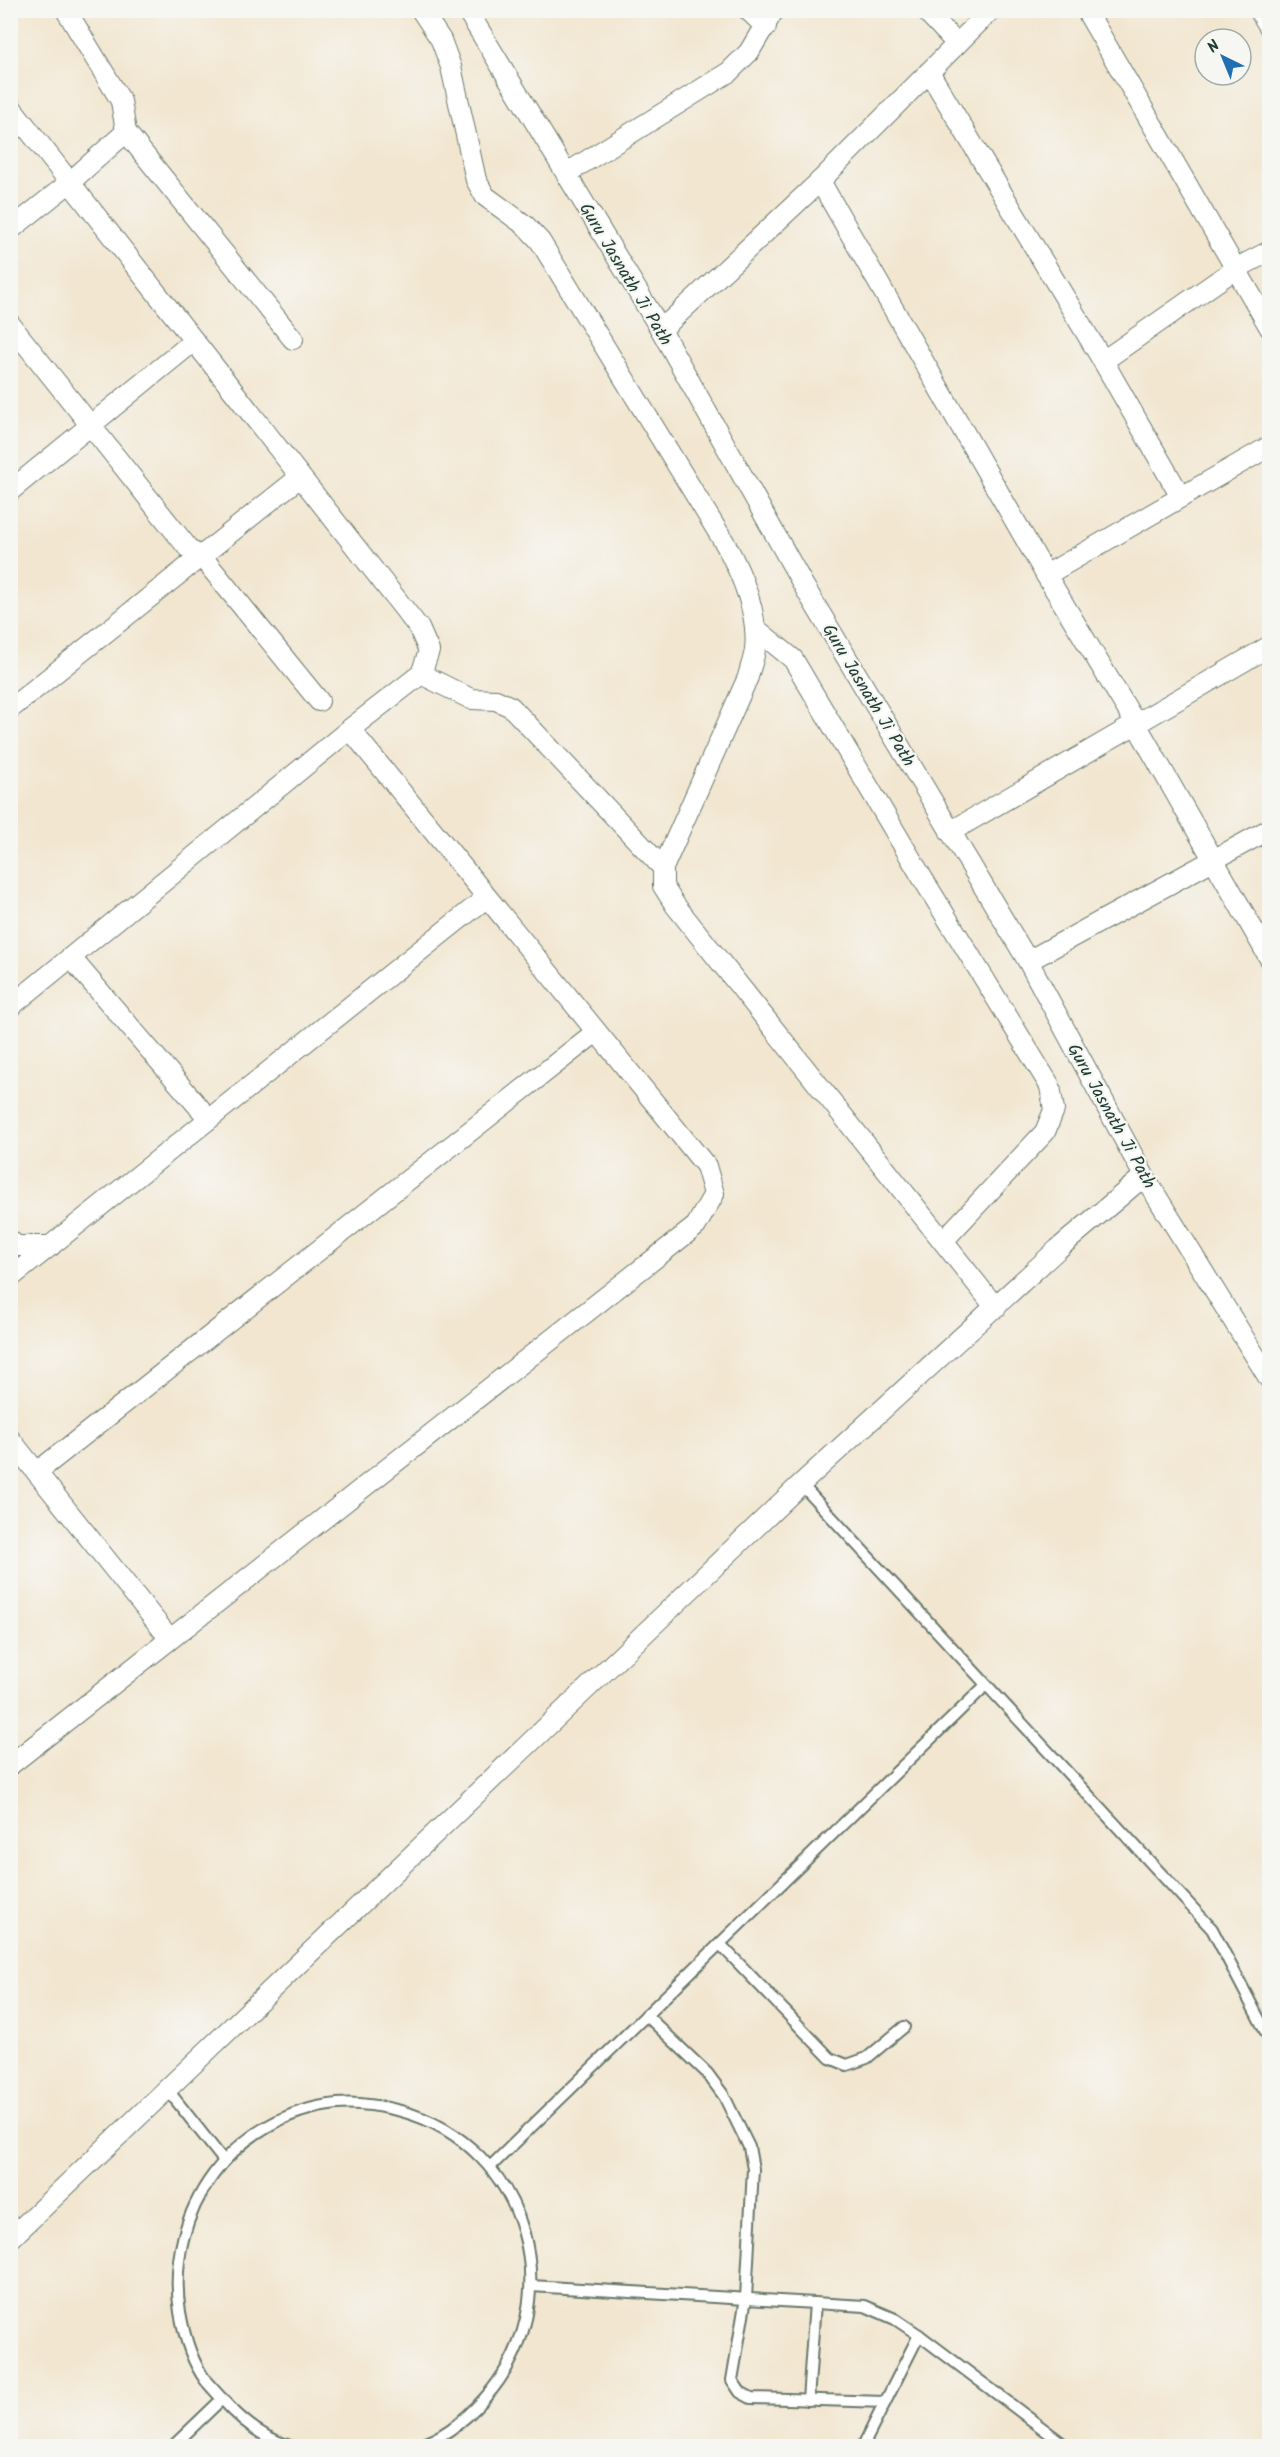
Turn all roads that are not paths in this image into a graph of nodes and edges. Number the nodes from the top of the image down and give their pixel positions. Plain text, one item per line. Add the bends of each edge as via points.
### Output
1 (66, 10) edge
2 (421, 10) edge
3 (467, 10) edge
4 (748, 10) edge
5 (925, 10) edge
6 (991, 10) edge
7 (1086, 10) edge
8 (1260, 10) edge
9 (770, 19) edge
10 (1269, 28) edge
11 (957, 44) junction
12 (929, 72) junction
13 (10, 106) edge
14 (126, 132) junction
15 (567, 173) junction
16 (820, 182) junction
17 (69, 183) junction
18 (10, 230) edge
19 (1269, 251) edge
20 (1236, 269) junction
21 (10, 324) edge
22 (1269, 328) edge
23 (661, 330) junction
24 (293, 339) dead end
25 (194, 341) junction
26 (1103, 361) junction
27 (91, 425) junction
28 (1269, 446) edge
29 (300, 477) junction
30 (10, 491) edge
31 (1181, 497) junction
32 (200, 558) junction
33 (1046, 575) junction
34 (755, 628) junction
35 (1268, 651) edge
36 (421, 674) junction
37 (319, 700) dead end
38 (10, 709) edge
39 (1136, 724) junction
40 (350, 729) junction
41 (1269, 829) edge
42 (950, 832) junction
43 (1212, 860) junction
44 (663, 868) junction
45 (486, 898) junction
46 (71, 958) junction
47 (1269, 959) edge
48 (1028, 961) junction
49 (10, 1007) edge
50 (596, 1032) junction
51 (209, 1119) junction
52 (1144, 1176) junction
53 (10, 1240) edge
54 (943, 1241) junction
55 (51, 1246) junction
56 (10, 1278) edge
57 (996, 1308) junction
58 (1269, 1380) edge
59 (10, 1439) edge
60 (37, 1472) junction
61 (801, 1484) junction
62 (170, 1639) junction
63 (985, 1686) junction
64 (11, 1762) edge
65 (720, 1944) junction
66 (646, 2015) junction
67 (904, 2027) dead end
68 (1269, 2040) edge
69 (167, 2089) junction
70 (224, 2161) junction
71 (490, 2167) junction
72 (10, 2239) edge
73 (531, 2286) junction
74 (746, 2298) junction
75 (815, 2303) junction
76 (919, 2335) junction
77 (222, 2399) junction
78 (807, 2400) junction
79 (885, 2402) junction
80 (173, 2446) edge
81 (290, 2446) edge
82 (416, 2446) edge
83 (863, 2446) edge
84 (1066, 2446) edge

1 - 14 street via 121,101
2 - 34 street via 441,40 451,67 476,180 485,196 540,241 740,570
3 - 15 street, Guru Jasnath Ji Path
4 - 9 street
5 - 11 street
6 - 11 street
7 - 20 street
8 - 10 street
9 - 15 street via 749,52 729,72
11 - 12 street
12 - 16 street
12 - 26 street
13 - 17 street
14 - 17 street
14 - 24 street
15 - 23 street, Guru Jasnath Ji Path
16 - 23 street
16 - 33 street
17 - 18 street
17 - 25 street
19 - 20 street
20 - 22 street
20 - 26 street
21 - 27 street
23 - 42 street, Guru Jasnath Ji Path via 805,588
25 - 27 street
25 - 29 street
26 - 31 street
27 - 30 street
27 - 32 street
28 - 31 street
29 - 32 street
29 - 36 street via 420,628 429,651
31 - 33 street
32 - 37 street
32 - 38 street
33 - 39 street
34 - 44 street via 755,651 748,677
34 - 54 street via 793,659 1050,1086 1054,1110 1045,1132
35 - 39 street
36 - 40 street
36 - 44 street via 471,699 496,700 511,707
39 - 42 street
39 - 43 street
40 - 45 street
40 - 46 street
41 - 43 street
42 - 48 street, Guru Jasnath Ji Path
43 - 47 street
43 - 48 street
44 - 54 street via 663,886 675,905
45 - 50 street
45 - 51 street
46 - 49 street
46 - 51 street
48 - 52 street, Guru Jasnath Ji Path
50 - 60 street
50 - 62 street via 706,1167 714,1194 696,1226
51 - 55 street
52 - 57 street
52 - 58 street, Guru Jasnath Ji Path
53 - 55 street via 16,1246
54 - 57 street
55 - 56 street
57 - 61 street
59 - 60 street
60 - 62 street
61 - 63 lane
61 - 69 street
62 - 64 street
63 - 65 lane
63 - 68 lane via 1212,1929
65 - 66 lane
65 - 67 lane via 830,2058 847,2065 867,2058
66 - 71 lane
66 - 74 lane via 707,2073 724,2096 748,2147 753,2169
69 - 70 lane
69 - 72 street
70 - 71 lane via 257,2133 286,2118 337,2104 380,2106 421,2117 459,2138
70 - 77 lane via 199,2195 182,2235 176,2285 184,2334 204,2379
71 - 73 lane via 514,2202 528,2243
73 - 74 lane
73 - 82 lane via 523,2335 501,2380 468,2417
74 - 75 lane
74 - 78 lane via 732,2380 740,2392 751,2398
75 - 76 lane via 865,2306
75 - 78 lane
76 - 79 lane
76 - 84 lane
77 - 80 lane
77 - 81 lane via 237,2417
78 - 79 lane
79 - 83 lane

